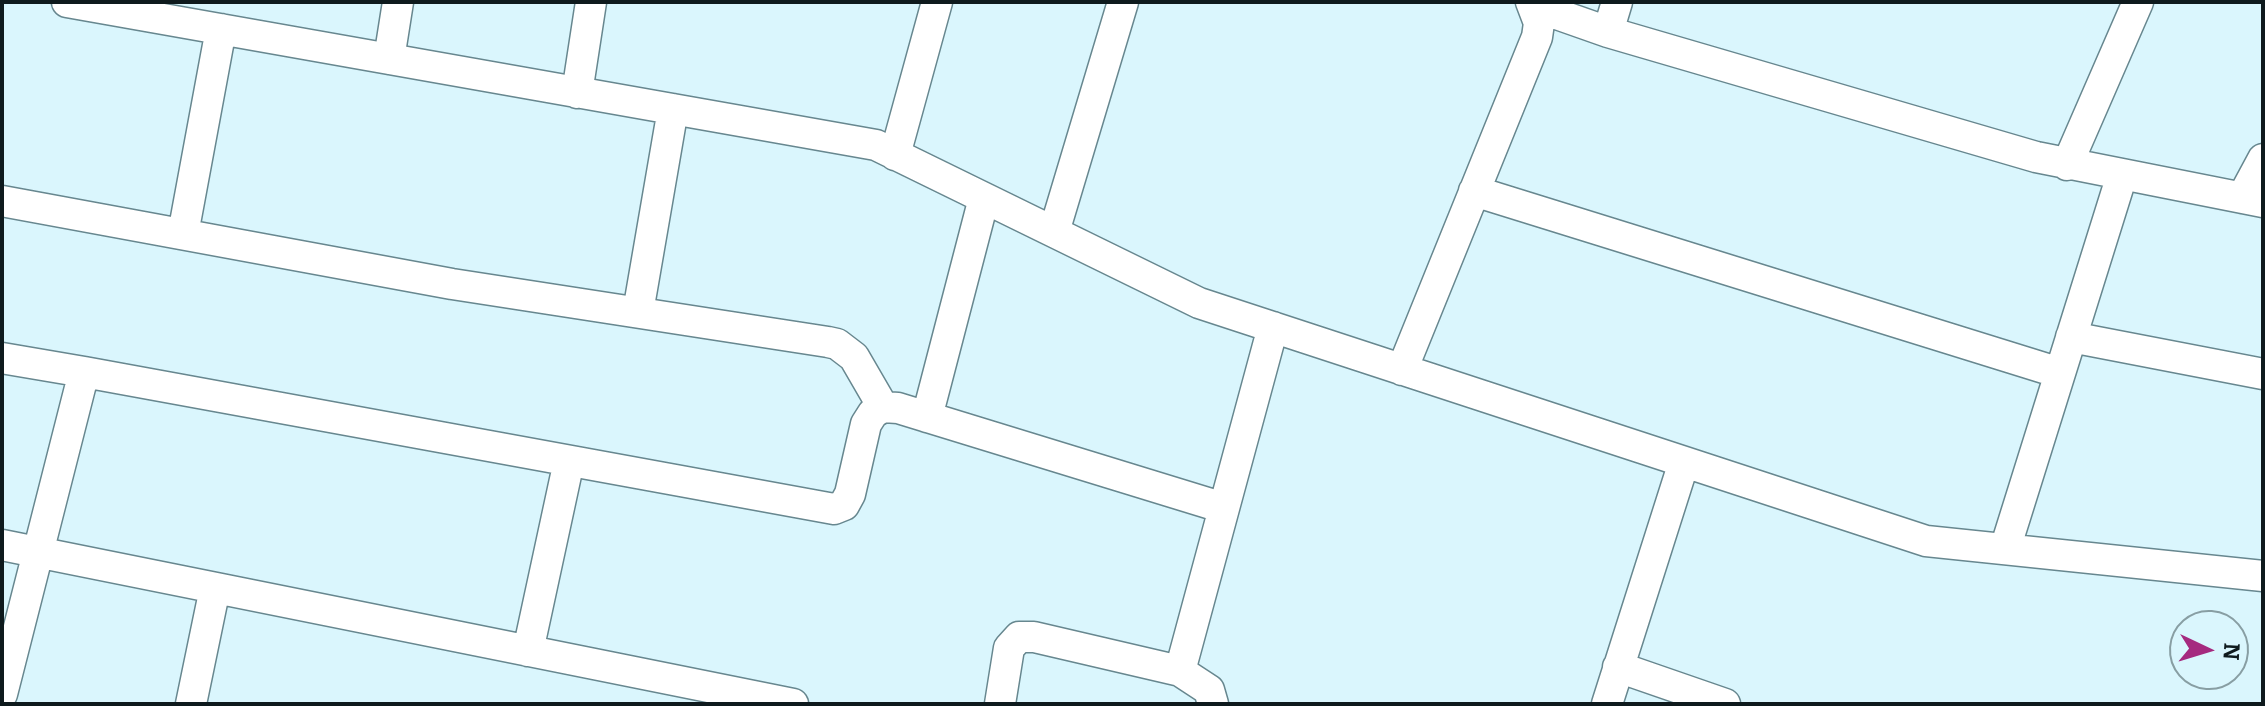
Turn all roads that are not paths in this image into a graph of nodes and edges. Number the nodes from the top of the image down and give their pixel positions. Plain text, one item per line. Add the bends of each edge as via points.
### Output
1 (67, 2) edge
2 (398, 2) edge
3 (591, 2) edge
4 (937, 2) edge
5 (1123, 2) edge
6 (1617, 2) edge
7 (2138, 2) edge
8 (1533, 4) edge
9 (221, 29) junction
10 (1608, 32) junction
11 (389, 59) junction
12 (577, 93) junction
13 (673, 109) junction
14 (895, 155) junction
15 (2263, 159) edge
16 (2067, 165) junction
17 (2122, 175) junction
18 (1474, 191) junction
19 (984, 198) junction
20 (2252, 200) edge
21 (2, 201) edge
22 (1054, 232) junction
23 (183, 234) junction
24 (638, 312) junction
25 (1273, 327) junction
26 (2071, 337) junction
27 (2, 358) edge
28 (1402, 370) junction
29 (84, 372) junction
30 (2060, 373) junction
31 (2263, 374) edge
32 (883, 407) junction
33 (927, 417) junction
34 (569, 461) junction
35 (1684, 462) junction
36 (1224, 508) junction
37 (2, 545) edge
38 (2005, 549) junction
39 (38, 552) junction
40 (2263, 576) edge
41 (215, 588) junction
42 (528, 651) junction
43 (1618, 667) junction
44 (1180, 671) junction
45 (2, 694) edge
46 (741, 699) edge
47 (191, 704) edge
48 (793, 704) edge
49 (1000, 704) edge
50 (1213, 704) edge
51 (1607, 704) edge
52 (1725, 704) edge

1 - 9 street
2 - 11 street
3 - 12 street
4 - 14 street
5 - 22 street
6 - 10 street
7 - 16 street
8 - 10 street
8 - 18 street via 1537,37
9 - 11 street
9 - 23 street
10 - 16 street
11 - 12 street
12 - 13 street
13 - 14 street via 876,145
13 - 24 street
14 - 19 street
15 - 20 street
16 - 17 street
17 - 20 street
17 - 26 street
18 - 28 street
18 - 30 street
19 - 22 street
19 - 33 street
21 - 23 street
22 - 25 street via 1199,303
23 - 24 street
24 - 32 street via 837,344 854,357
25 - 28 street
25 - 36 street
26 - 30 street
26 - 31 street
27 - 29 street
28 - 35 street
29 - 34 street
29 - 39 street
30 - 38 street
32 - 33 street
32 - 34 street via 866,424 850,494 834,509
33 - 36 street
34 - 42 street
35 - 38 street via 1926,541
35 - 43 street
36 - 44 street
37 - 39 street
38 - 40 street
39 - 41 street
39 - 45 street
41 - 42 street
41 - 47 street
42 - 46 street
43 - 51 street
43 - 52 street
44 - 49 street via 1019,637 1009,648
44 - 50 street via 1209,690
46 - 48 street

